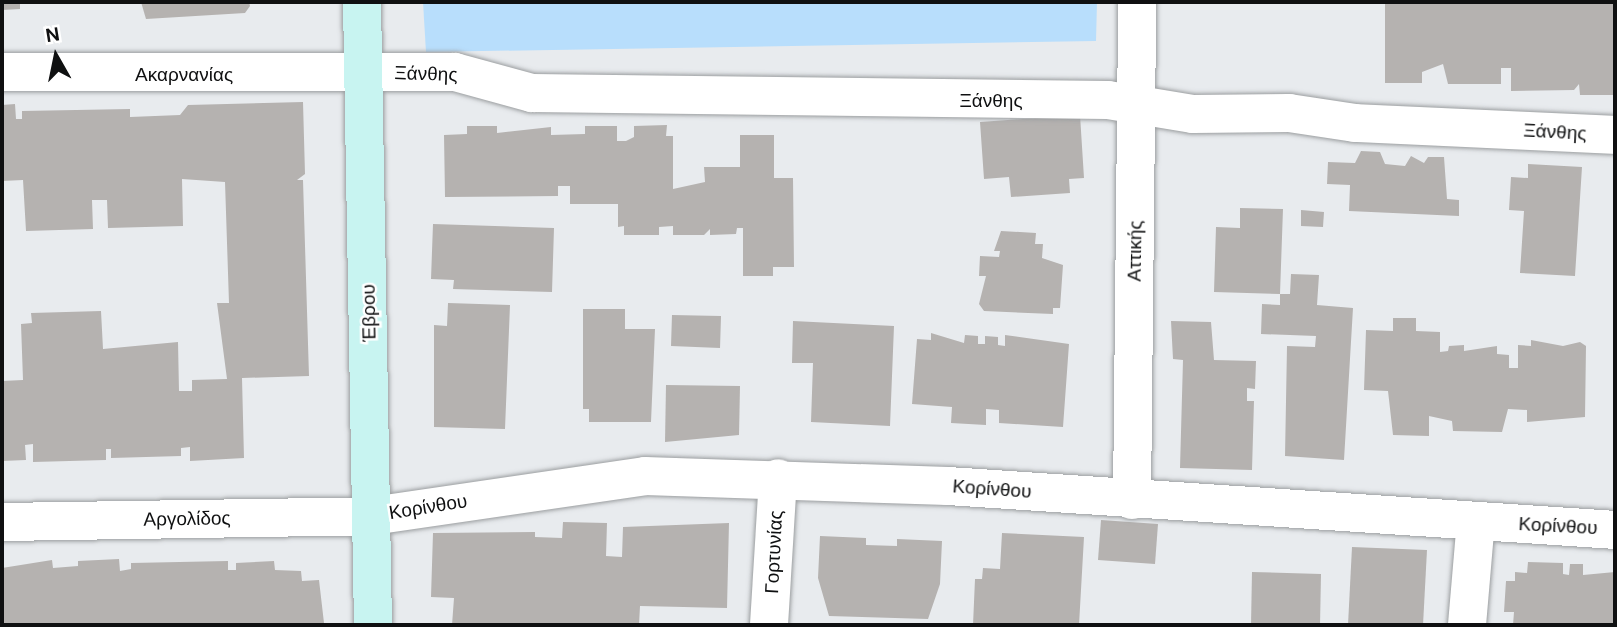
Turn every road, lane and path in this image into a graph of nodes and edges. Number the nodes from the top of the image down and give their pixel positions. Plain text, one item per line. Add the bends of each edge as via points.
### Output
1 (362, 2) edge
2 (1137, 2) edge
3 (2, 72) edge
4 (367, 73) junction
5 (1137, 105) junction
6 (1615, 135) edge
7 (778, 478) junction
8 (1132, 500) junction
9 (372, 516) junction
10 (2, 522) edge
11 (1476, 522) junction
12 (1615, 530) edge
13 (373, 625) edge
14 (769, 625) edge
15 (1467, 625) edge

1 - 4 street, Έβρου
2 - 5 street, Αττικής
3 - 4 street, Ακαρνανίας
4 - 5 street, Ξάνθης via 455,72 532,93 1108,100
4 - 9 street, Έβρου
5 - 6 street, Ξάνθης via 1193,114 1289,113 1355,123
5 - 8 street, Αττικής
7 - 8 street, Κορίνθου
7 - 9 street, Κορίνθου via 645,476
7 - 14 street, Γορτυνίας
8 - 11 street, Κορίνθου
9 - 10 street, Αργολίδος
9 - 13 street, Έβρου
11 - 12 street, Κορίνθου
11 - 15 street

